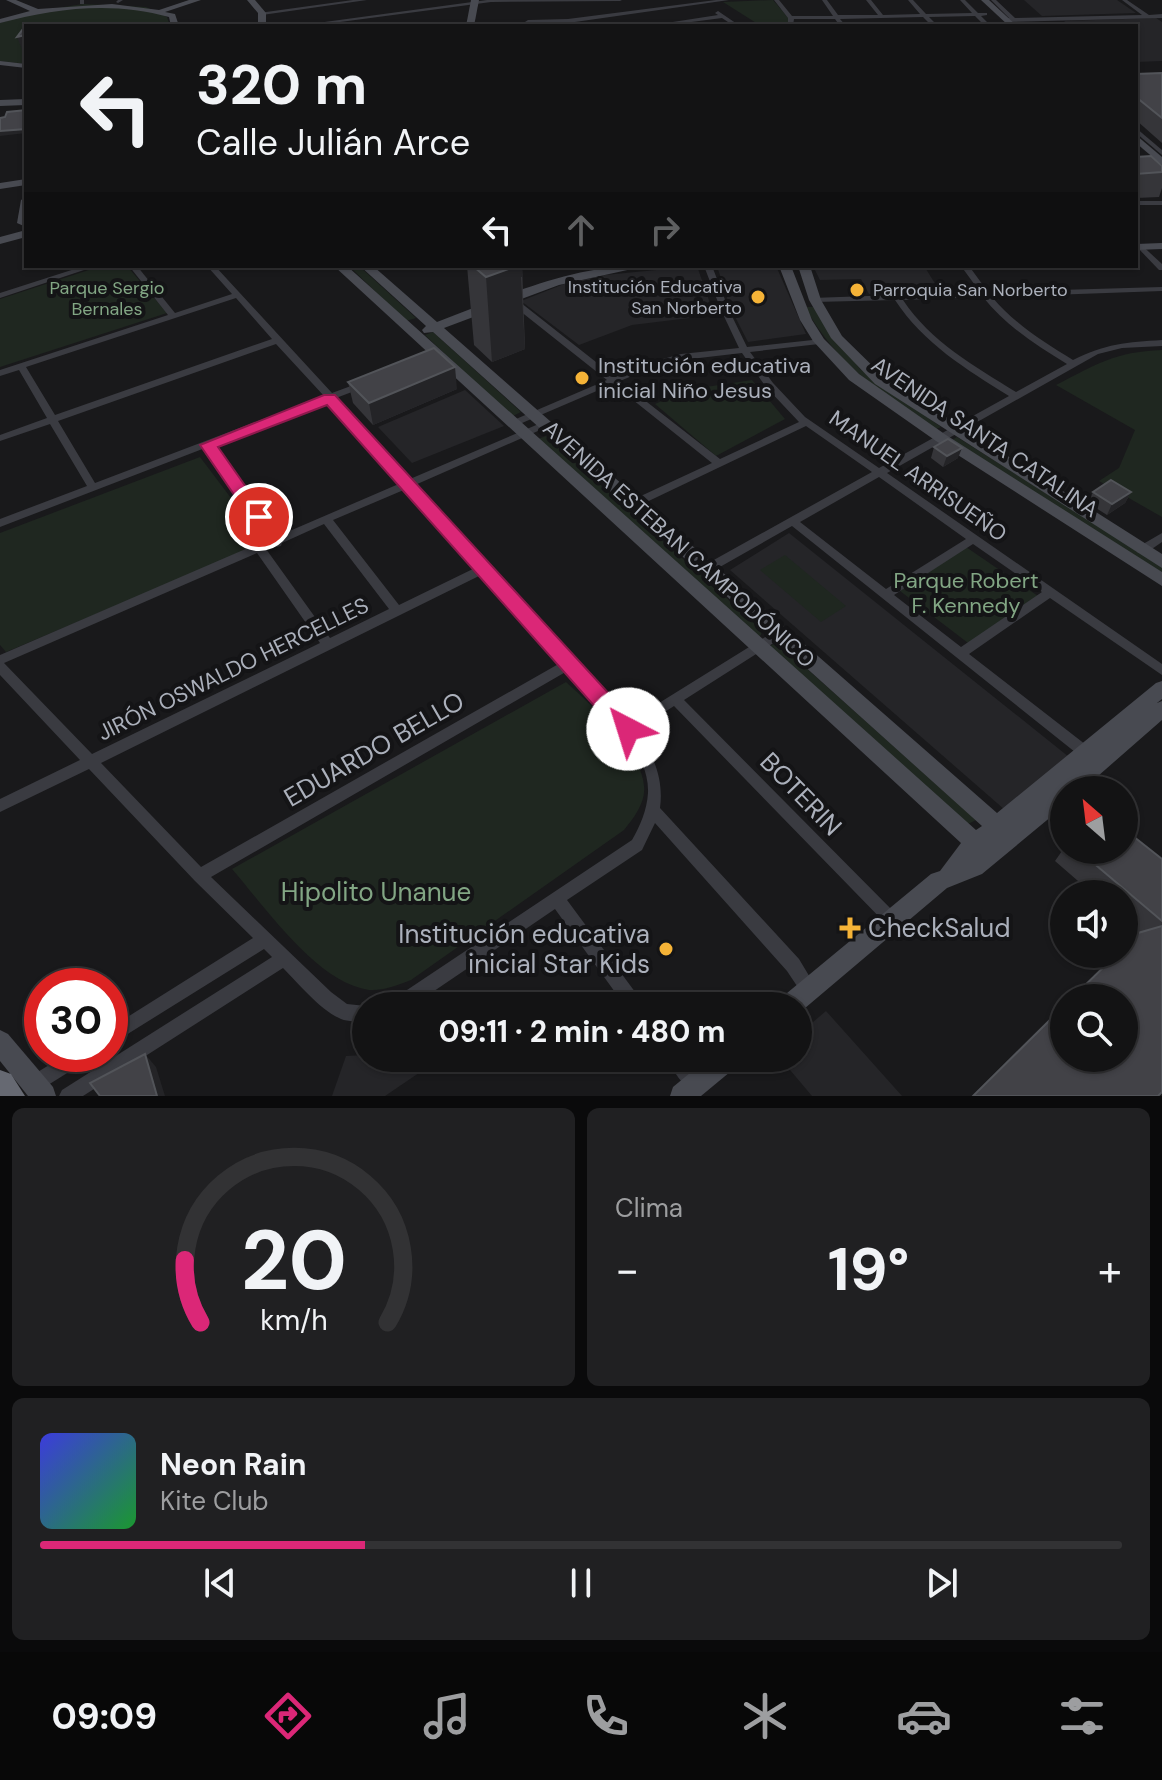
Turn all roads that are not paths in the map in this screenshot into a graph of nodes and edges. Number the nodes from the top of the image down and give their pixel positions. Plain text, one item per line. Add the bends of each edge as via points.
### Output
1 (10, 0) edge
2 (184, 0) edge
3 (197, 0) edge
4 (251, 0) edge
5 (365, 0) edge
6 (512, 0) edge
7 (562, 0) edge
8 (589, 0) edge
9 (619, 0) edge
10 (727, 0) edge
11 (776, 0) edge
12 (824, 0) edge
13 (868, 0) edge
14 (910, 0) edge
15 (962, 0) edge
16 (970, 0) edge
17 (985, 0) edge
18 (993, 0) edge
19 (1124, 0) edge
20 (119, 1) edge
21 (408, 1) edge
22 (479, 1) edge
23 (530, 1) edge
24 (82, 2) edge
25 (703, 3) junction
26 (0, 5) edge
27 (160, 9) junction
28 (35, 10) junction
29 (417, 10) junction
30 (634, 12) junction
31 (262, 13) junction
32 (21, 14) junction
33 (975, 14) junction
34 (985, 14) junction
35 (925, 15) junction
36 (723, 16) junction
37 (882, 16) junction
38 (1162, 16) edge
39 (837, 17) junction
40 (1148, 17) junction
41 (359, 18) junction
42 (791, 18) junction
43 (0, 21) edge
44 (1011, 22) edge
45 (174, 24) edge
46 (262, 24) edge
47 (313, 24) edge
48 (364, 24) edge
49 (471, 24) edge
50 (478, 24) edge
51 (528, 24) edge
52 (649, 24) edge
53 (666, 24) edge
54 (734, 24) edge
55 (791, 24) edge
56 (842, 24) edge
57 (933, 24) edge
58 (986, 24) edge
59 (995, 24) edge
60 (0, 63) edge
61 (24, 66) edge
62 (24, 102) edge
63 (0, 103) edge
64 (1138, 132) edge
65 (1138, 139) edge
66 (1158, 153) edge
67 (1139, 158) edge
68 (1162, 162) edge
69 (24, 182) edge
70 (0, 186) edge
71 (1138, 203) edge
72 (1162, 203) edge
73 (24, 226) edge
74 (3, 236) edge
75 (1162, 238) edge
76 (1138, 244) edge
77 (1138, 244) edge
78 (1138, 245) edge
79 (1162, 246) edge
80 (86, 268) edge
81 (135, 268) edge
82 (213, 268) edge
83 (342, 268) edge
84 (368, 268) edge
85 (578, 268) edge
86 (622, 268) edge
87 (709, 268) edge
88 (786, 268) edge
89 (805, 268) edge
90 (966, 268) edge
91 (1162, 268) edge
92 (1162, 289) edge
93 (237, 295) junction
94 (505, 295) junction
95 (0, 296) edge
96 (985, 296) junction
97 (898, 298) junction
98 (815, 300) junction
99 (173, 316) junction
100 (430, 323) junction
101 (410, 330) junction
102 (278, 340) junction
103 (819, 341) junction
104 (1162, 343) edge
105 (742, 350) junction
106 (1073, 364) junction
107 (21, 366) junction
108 (0, 373) edge
109 (614, 380) junction
110 (371, 382) edge
111 (1015, 396) junction
112 (330, 398) junction
113 (52, 420) junction
114 (538, 420) junction
115 (806, 422) junction
116 (517, 429) junction
117 (947, 434) junction
118 (0, 438) edge
119 (208, 445) junction
120 (718, 463) junction
121 (878, 474) junction
122 (407, 485) junction
123 (93, 488) junction
124 (634, 504) junction
125 (327, 520) junction
126 (793, 522) junction
127 (0, 523) edge
128 (1162, 537) edge
129 (973, 539) junction
130 (277, 543) junction
131 (261, 550) junction
132 (1142, 550) junction
133 (1162, 562) edge
134 (484, 568) junction
135 (707, 569) junction
136 (1162, 580) edge
137 (1049, 593) junction
138 (885, 595) junction
139 (397, 611) junction
140 (779, 634) junction
141 (328, 645) junction
142 (756, 647) junction
143 (960, 654) junction
144 (0, 660) edge
145 (571, 663) junction
146 (0, 667) edge
147 (1162, 670) edge
148 (675, 699) junction
149 (1157, 704) edge
150 (628, 729) junction
151 (1085, 752) junction
152 (90, 762) junction
153 (1083, 776) edge
154 (1050, 802) edge
155 (0, 806) edge
156 (654, 812) junction
157 (1003, 832) junction
158 (982, 849) junction
159 (200, 876) junction
160 (558, 900) junction
161 (893, 921) junction
162 (266, 939) junction
163 (285, 958) junction
164 (809, 989) junction
165 (419, 992) edge
166 (625, 992) edge
167 (805, 992) edge
168 (352, 1013) edge
169 (128, 1026) edge
170 (0, 1042) edge
171 (57, 1072) edge
172 (710, 1072) edge
173 (0, 1085) edge
174 (689, 1090) edge
175 (29, 1092) edge
176 (68, 1096) edge

1 - 28 street
2 - 27 street
3 - 27 street
4 - 31 street
5 - 31 street
6 - 22 street
6 - 23 street
7 - 8 street
7 - 23 street
8 - 9 street
9 - 30 street
10 - 25 street
11 - 42 street
12 - 39 street
13 - 37 street
14 - 35 street
15 - 33 street
16 - 34 street
17 - 44 street
18 - 44 street
19 - 40 street
20 - 24 street
20 - 27 street
21 - 29 street
22 - 29 street
22 - 49 street
22 - 50 street
23 - 51 street
24 - 28 street
25 - 30 street
25 - 36 street
26 - 32 street
27 - 45 street
28 - 32 street
29 - 41 street
30 - 51 street
30 - 52 street
31 - 46 street
32 - 43 street
33 - 34 street
33 - 35 street
33 - 58 street
34 - 59 street
35 - 37 street
35 - 57 street
36 - 53 street
36 - 54 street
37 - 39 street
38 - 40 street
39 - 42 street
39 - 56 street
40 - 44 street
41 - 47 street
41 - 48 street
42 - 55 street
60 - 61 street
62 - 63 street
64 - 66 street
65 - 66 street
66 - 67 street
66 - 68 street
67 - 68 street
69 - 70 street
71 - 72 street
73 - 74 street
75 - 76 street
77 - 79 street
78 - 91 street
80 - 95 street
81 - 99 street
82 - 93 street
83 - 101 street, AVENIDA ESTEBAN CAMPODÓNICO
84 - 100 street, AVENIDA ESTEBAN CAMPODÓNICO
85 - 94 street
86 - 94 street
87 - 105 street, MANUEL ARRISUEÑO
88 - 103 street, AVENIDA SANTA CATALINA
89 - 98 street, AVENIDA SANTA CATALINA
90 - 96 street
92 - 96 street
93 - 99 street
93 - 102 street
94 - 100 street
94 - 109 street
96 - 97 street
96 - 106 street via 1019,332
97 - 98 street
97 - 111 street via 951,354
98 - 117 street, AVENIDA SANTA CATALINA via 851,354
99 - 107 street
100 - 101 street
100 - 114 street, AVENIDA ESTEBAN CAMPODÓNICO
101 - 116 street, AVENIDA ESTEBAN CAMPODÓNICO
102 - 112 street
102 - 113 street
103 - 105 street
103 - 117 street, AVENIDA SANTA CATALINA via 854,377
104 - 106 street via 1113,346
105 - 109 street via 681,357
105 - 115 street, MANUEL ARRISUEÑO via 777,396
106 - 111 street
107 - 108 street
107 - 113 street
109 - 114 street
109 - 120 street
110 - 112 street
111 - 117 street
112 - 119 street
112 - 122 street
113 - 118 street
113 - 123 street
114 - 116 street
114 - 124 street, AVENIDA ESTEBAN CAMPODÓNICO
115 - 120 street
115 - 121 street, MANUEL ARRISUEÑO
116 - 122 street
116 - 142 street, AVENIDA ESTEBAN CAMPODÓNICO
117 - 121 street
117 - 132 street, AVENIDA SANTA CATALINA
117 - 136 street, AVENIDA SANTA CATALINA
119 - 123 street
119 - 130 street
120 - 124 street
121 - 126 street
121 - 129 street, MANUEL ARRISUEÑO
122 - 125 street
122 - 134 street
123 - 127 street
124 - 135 street, AVENIDA ESTEBAN CAMPODÓNICO
125 - 130 street
125 - 139 street
126 - 135 street
126 - 138 street
128 - 132 street
129 - 137 street, MANUEL ARRISUEÑO
129 - 138 street
130 - 131 street
131 - 141 street
131 - 144 street
132 - 133 street, AVENIDA SANTA CATALINA
134 - 139 street, JIRÓN OSWALDO HERCELLES
134 - 145 street
135 - 140 street, AVENIDA ESTEBAN CAMPODÓNICO
137 - 143 street
137 - 147 street, MANUEL ARRISUEÑO
138 - 143 street
139 - 141 street, JIRÓN OSWALDO HERCELLES
140 - 142 street
140 - 157 street, AVENIDA ESTEBAN CAMPODÓNICO
141 - 152 street, JIRÓN OSWALDO HERCELLES
142 - 148 street
142 - 158 street, AVENIDA ESTEBAN CAMPODÓNICO
143 - 151 street
145 - 150 street
145 - 159 street, EDUARDO BELLO
146 - 152 street
148 - 150 street
148 - 161 street, BOTERIN
149 - 151 street
149 - 153 street
150 - 156 street via 656,776
151 - 157 street
152 - 155 street, JIRÓN OSWALDO HERCELLES
152 - 159 street
154 - 157 street
156 - 160 street via 637,845
156 - 164 street
157 - 158 street
158 - 161 street via 975,867 949,874
159 - 162 street
160 - 165 street
160 - 166 street
161 - 164 street
162 - 163 street
162 - 169 street
163 - 168 street via 344,1012
163 - 176 street
164 - 167 street
170 - 175 street
171 - 175 street
172 - 174 street
173 - 175 highway

